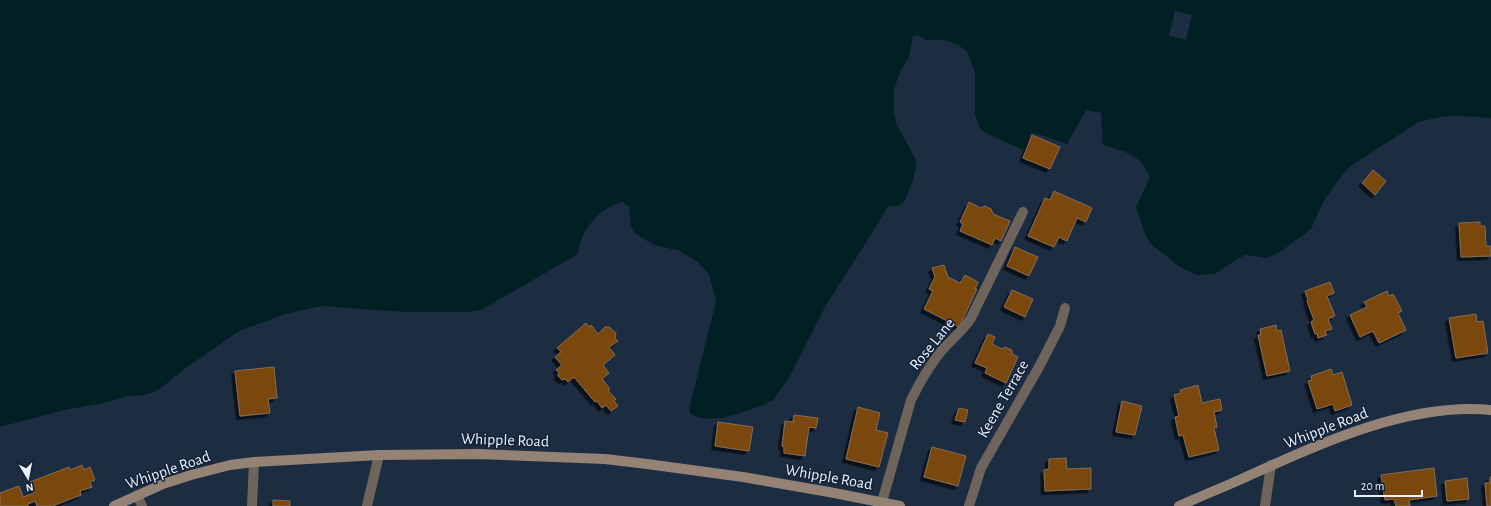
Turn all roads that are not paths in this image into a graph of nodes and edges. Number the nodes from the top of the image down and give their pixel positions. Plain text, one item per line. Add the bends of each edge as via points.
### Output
1 (1023, 212) dead end
2 (1065, 308) dead end
3 (1491, 410) edge
4 (379, 455) junction
5 (254, 462) junction
6 (1271, 465) junction
7 (137, 495) junction
8 (882, 502) junction
9 (114, 506) edge
10 (142, 506) edge
11 (252, 506) edge
12 (367, 506) edge
13 (900, 506) edge
14 (969, 506) edge
15 (1179, 506) edge
16 (1265, 506) edge

1 - 8 street, Rose Lane via 971,318 963,330 936,357 918,385 911,400
2 - 14 street, Keene Terrace via 1060,326 1039,367 981,468
3 - 6 main road, Whipple Road via 1437,412 1375,425
4 - 5 main road, Whipple Road
4 - 8 main road, Whipple Road via 479,454 605,459 744,477
4 - 12 street
5 - 7 main road, Whipple Road via 191,475
5 - 11 street
6 - 15 main road, Whipple Road
6 - 16 street
7 - 9 main road, Whipple Road
7 - 10 street
8 - 13 main road, Whipple Road

